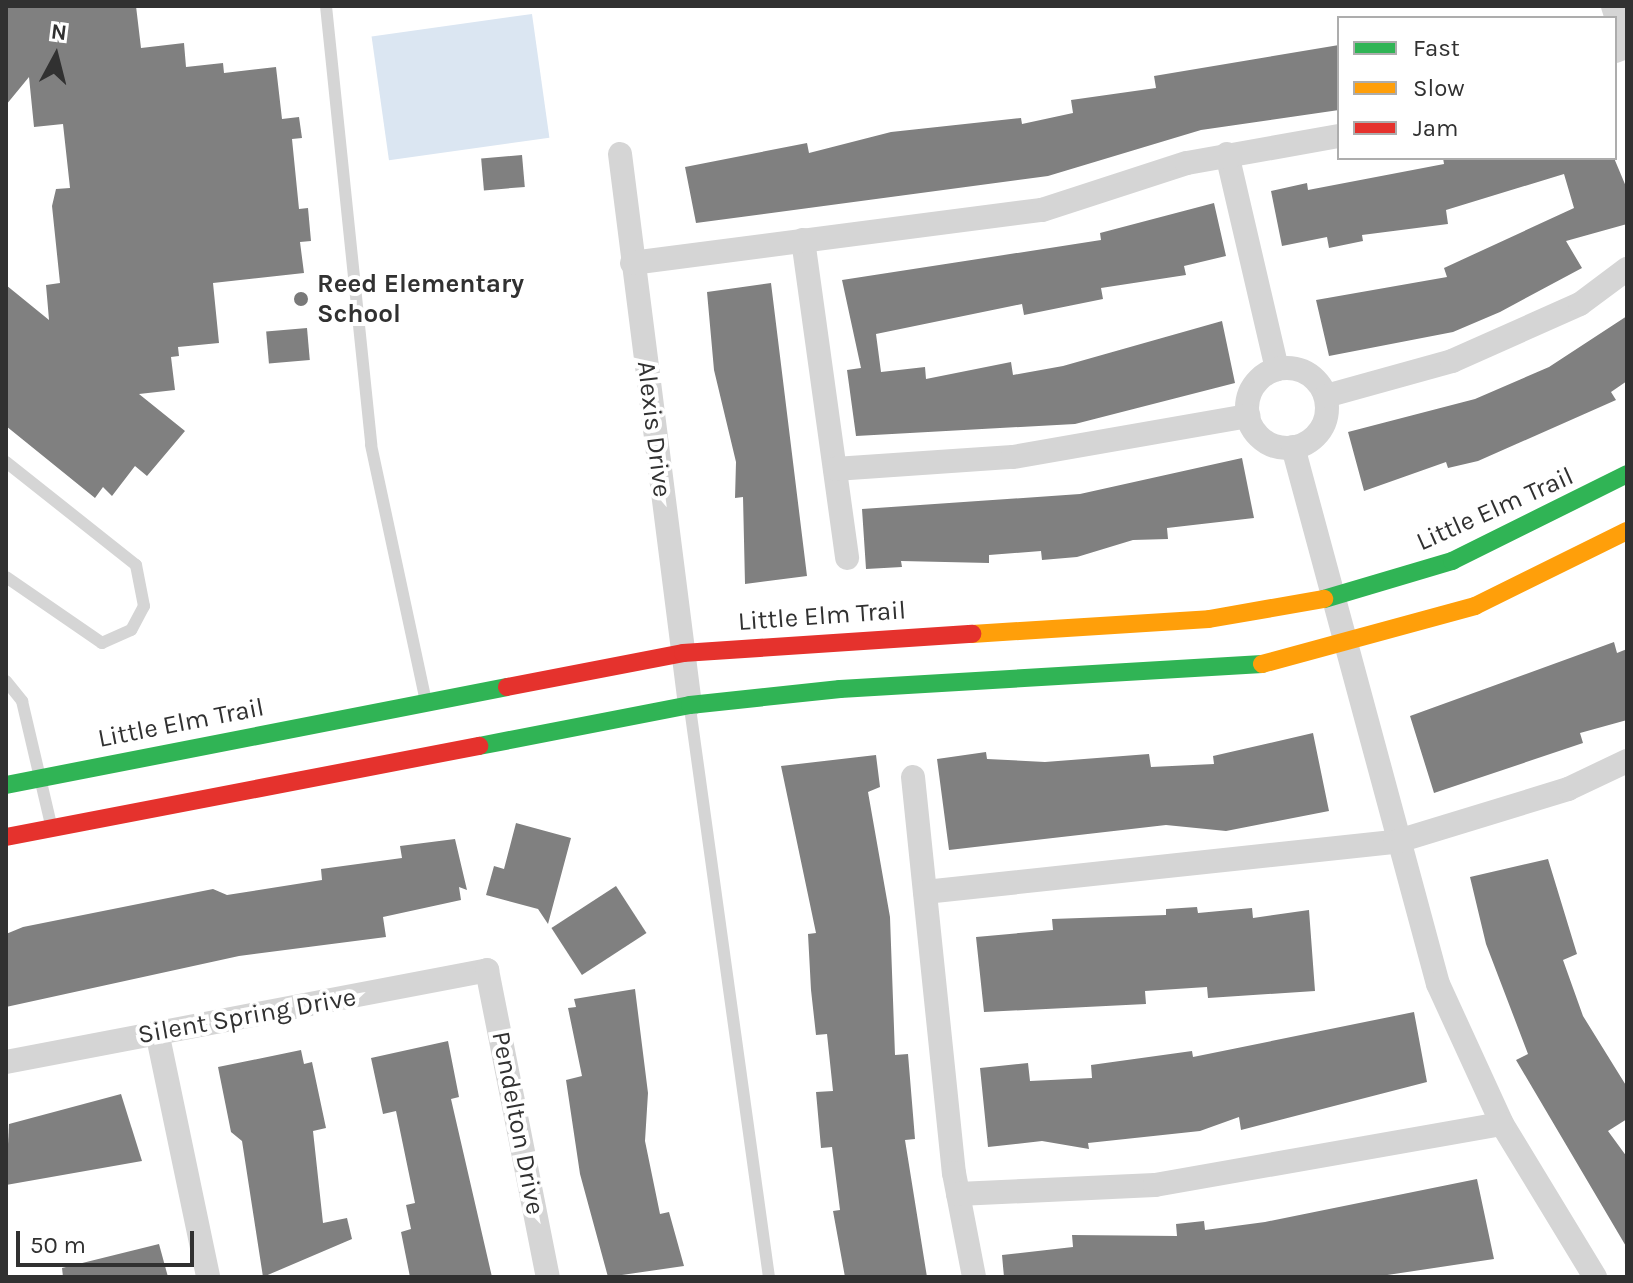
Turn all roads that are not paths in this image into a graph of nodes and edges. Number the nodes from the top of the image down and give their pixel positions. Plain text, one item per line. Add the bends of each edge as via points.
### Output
1 (326, 6) edge
2 (1617, 18) edge
3 (1627, 48) edge
4 (1337, 136) edge
5 (620, 154) dead end
6 (1227, 154) junction
7 (803, 240) junction
8 (632, 263) junction
9 (1627, 269) edge
10 (1277, 369) junction
11 (1326, 396) junction
12 (1248, 416) junction
13 (1293, 447) junction
14 (6, 462) edge
15 (835, 469) junction
16 (1627, 474) edge
17 (1627, 531) edge
18 (847, 558) dead end
19 (6, 577) edge
20 (1333, 597) junction
21 (1344, 647) junction
22 (683, 653) junction
23 (6, 681) edge
24 (426, 701) junction
25 (690, 705) junction
26 (1627, 761) edge
27 (913, 777) dead end
28 (40, 778) junction
29 (6, 785) edge
30 (52, 828) junction
31 (6, 837) edge
32 (1395, 842) junction
33 (925, 892) junction
34 (487, 970) joint
35 (157, 1032) junction
36 (6, 1062) edge
37 (1502, 1124) junction
38 (958, 1194) junction
39 (208, 1277) edge
40 (548, 1277) edge
41 (769, 1277) edge
42 (974, 1277) edge
43 (1595, 1277) edge

1 - 24 lane via 371,445
2 - 3 street
4 - 6 street
5 - 8 street, Alexis Drive
6 - 7 street via 1042,210
6 - 10 street
7 - 8 street
7 - 15 street
8 - 22 street, Alexis Drive
9 - 11 street via 1580,304 1452,361
10 - 11 street via 1312,376
10 - 12 street via 1250,392
11 - 13 street via 1318,435
12 - 13 street via 1270,444
12 - 15 street via 1013,457
13 - 20 street
14 - 19 lane via 136,565 144,606 131,630 102,643
15 - 18 street
16 - 20 street, Little Elm Trail via 1452,561
17 - 21 street via 1475,606
20 - 21 street
20 - 22 street, Little Elm Trail via 1209,619
21 - 25 street via 1248,668 840,689
21 - 32 street
22 - 24 street, Little Elm Trail
22 - 25 street, Alexis Drive
23 - 28 lane via 22,701
24 - 28 street, Little Elm Trail
25 - 30 street
25 - 41 lane
26 - 32 street via 1568,789
27 - 33 street
28 - 29 street, Little Elm Trail
28 - 30 lane
30 - 31 street
32 - 33 street
32 - 37 street via 1438,984
33 - 38 street
34 - 35 street, Silent Spring Drive
34 - 40 street, Pendelton Drive
35 - 36 street, Silent Spring Drive
35 - 39 street
37 - 38 street via 1155,1185
37 - 43 street
38 - 42 street

